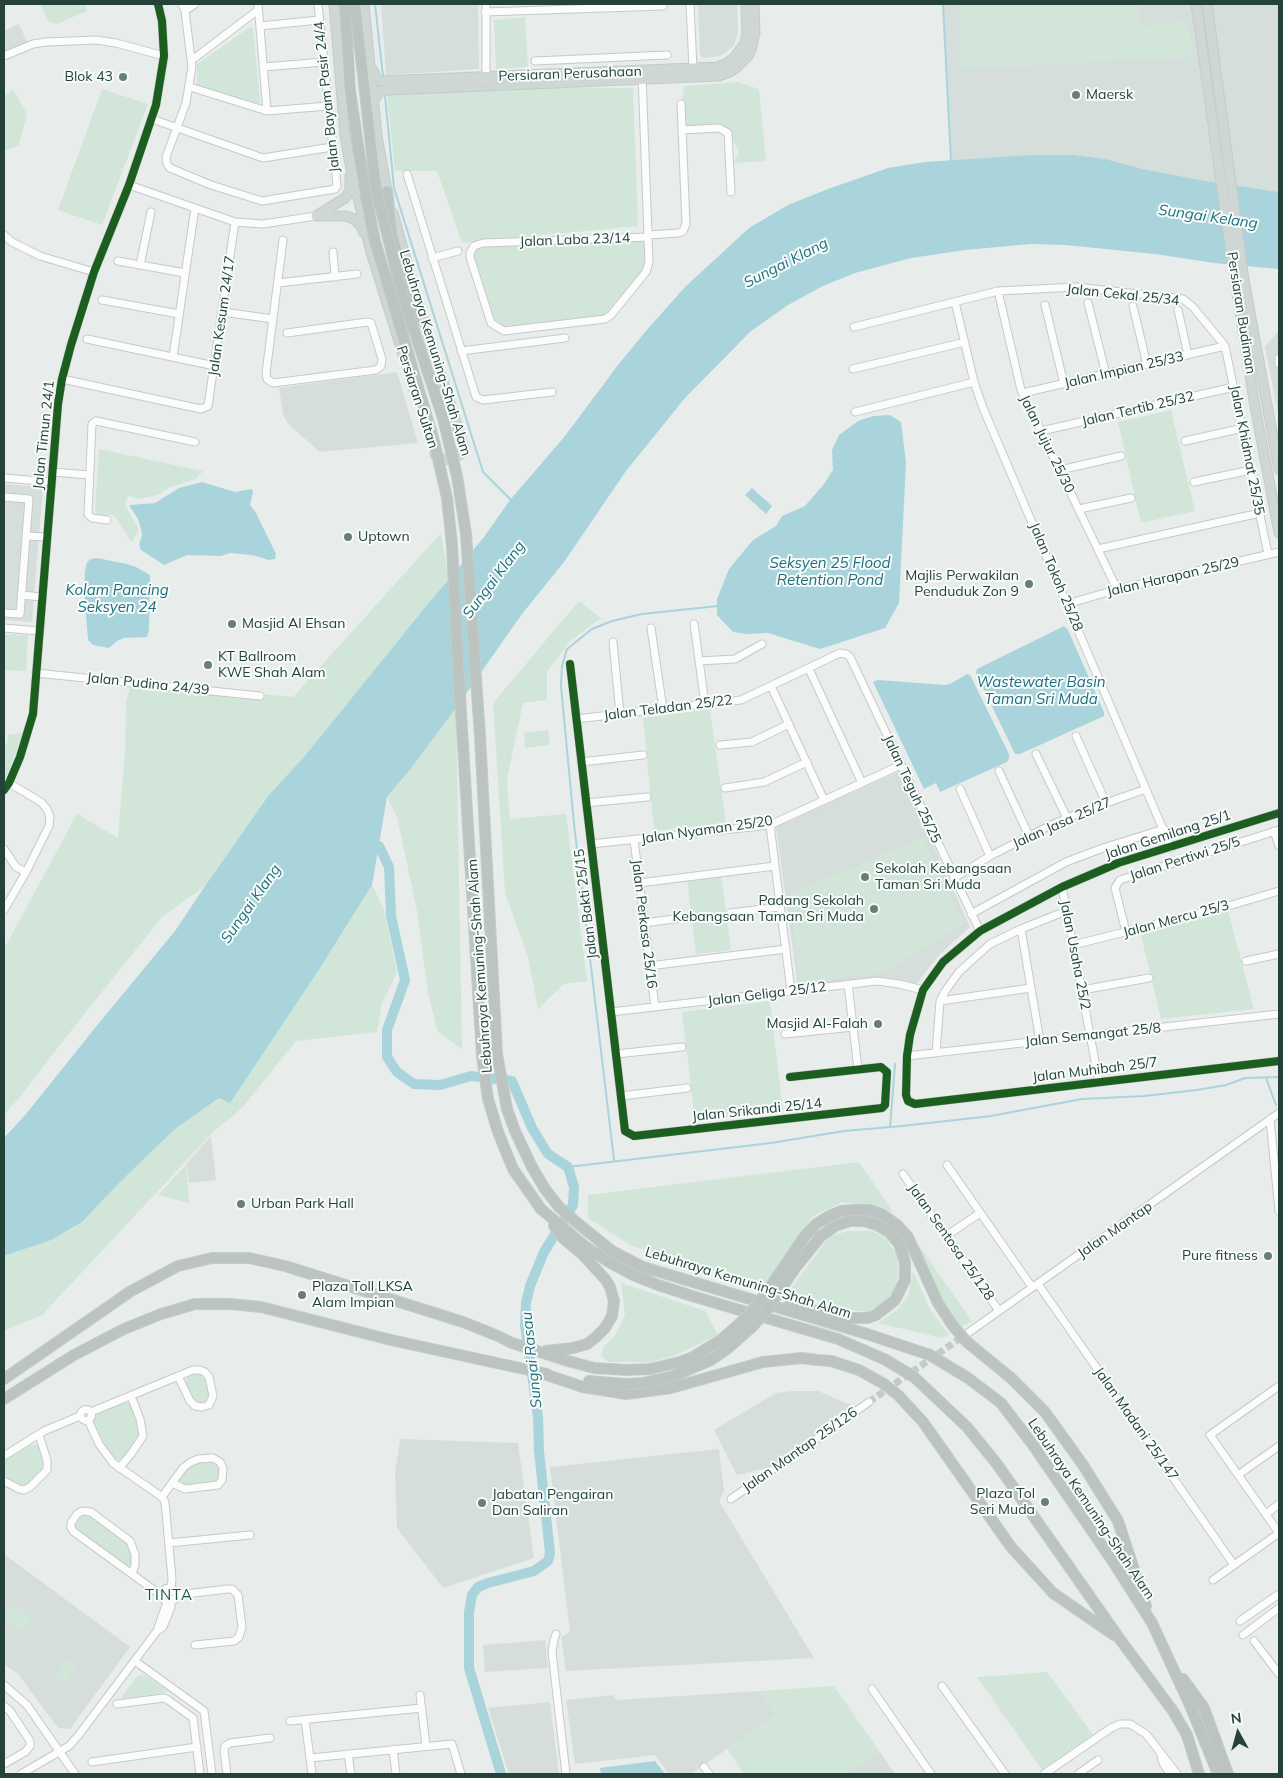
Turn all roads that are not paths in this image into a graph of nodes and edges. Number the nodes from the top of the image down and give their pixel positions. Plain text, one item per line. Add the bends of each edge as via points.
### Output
1 (158, 4) edge
2 (182, 4) edge
3 (195, 4) edge
4 (318, 4) edge
5 (334, 4) edge
6 (339, 4) edge
7 (345, 4) edge
8 (355, 4) edge
9 (364, 4) edge
10 (486, 4) edge
11 (690, 4) edge
12 (746, 4) edge
13 (754, 4) edge
14 (1196, 4) edge
15 (1207, 4) edge
16 (663, 6) dead end
17 (258, 7) edge
18 (185, 11) junction
19 (486, 12) junction
20 (320, 20) junction
21 (260, 26) junction
22 (368, 50) junction
23 (667, 55) dead end
24 (4, 56) edge
25 (164, 56) junction
26 (596, 58) junction
27 (192, 60) junction
28 (535, 61) dead end
29 (324, 62) junction
30 (263, 67) junction
31 (693, 69) junction
32 (597, 73) junction
33 (642, 75) junction
34 (486, 81) junction
35 (190, 87) junction
36 (350, 91) junction
37 (374, 100) junction
38 (681, 104) dead end
39 (328, 106) junction
40 (267, 111) junction
41 (152, 119) junction
42 (178, 128) junction
43 (682, 130) junction
44 (332, 147) junction
45 (350, 159) junction
46 (1223, 161) junction
47 (407, 174) dead end
48 (129, 185) junction
49 (387, 192) junction
50 (731, 192) dead end
51 (195, 208) junction
52 (151, 212) dead end
53 (316, 216) junction
54 (235, 222) junction
55 (4, 235) edge
56 (648, 236) junction
57 (283, 240) dead end
58 (370, 250) junction
59 (458, 251) dead end
60 (333, 252) dead end
61 (432, 258) junction
62 (118, 261) dead end
63 (140, 265) junction
64 (94, 272) junction
65 (185, 273) junction
66 (357, 274) dead end
67 (335, 276) junction
68 (1240, 280) junction
69 (278, 283) junction
70 (998, 291) junction
71 (102, 300) dead end
72 (955, 302) junction
73 (1088, 304) dead end
74 (1045, 305) dead end
75 (1133, 306) dead end
76 (1178, 310) dead end
77 (223, 312) junction
78 (179, 314) junction
79 (273, 319) junction
80 (854, 328) dead end
81 (522, 329) junction
82 (287, 333) dead end
83 (565, 338) dead end
84 (86, 339) dead end
85 (419, 341) junction
86 (965, 342) junction
87 (524, 343) junction
88 (1225, 346) junction
89 (461, 351) junction
90 (1188, 355) junction
91 (172, 357) junction
92 (1279, 358) edge
93 (1147, 364) junction
94 (1279, 364) edge
95 (214, 366) junction
96 (853, 369) dead end
97 (1106, 374) junction
98 (62, 379) junction
99 (974, 382) junction
100 (1064, 384) junction
101 (1234, 387) junction
102 (552, 392) dead end
103 (1023, 394) junction
104 (855, 412) dead end
105 (1242, 428) junction
106 (1041, 431) junction
107 (1185, 441) dead end
108 (195, 442) dead end
109 (1122, 456) dead end
110 (1060, 470) junction
111 (1251, 470) junction
112 (1279, 470) edge
113 (52, 472) junction
114 (90, 475) junction
115 (4, 478) edge
116 (52, 482) junction
117 (1194, 482) dead end
118 (4, 497) edge
119 (1131, 498) dead end
120 (1079, 509) junction
121 (1260, 512) junction
122 (107, 520) dead end
123 (1279, 533) edge
124 (26, 536) junction
125 (47, 537) junction
126 (1098, 549) junction
127 (1279, 552) edge
128 (1268, 554) junction
129 (1117, 589) junction
130 (21, 595) junction
131 (42, 596) junction
132 (1067, 604) junction
133 (4, 613) edge
134 (694, 624) dead end
135 (4, 628) edge
136 (651, 628) dead end
137 (40, 631) junction
138 (613, 642) dead end
139 (762, 644) dead end
140 (840, 654) joint
141 (699, 661) junction
142 (570, 664) dead end
143 (809, 669) junction
144 (36, 673) junction
145 (771, 686) junction
146 (260, 696) dead end
147 (705, 704) junction
148 (663, 709) junction
149 (620, 714) junction
150 (576, 719) junction
151 (789, 724) junction
152 (1076, 736) dead end
153 (720, 745) dead end
154 (1036, 754) dead end
155 (643, 755) dead end
156 (581, 762) junction
157 (807, 762) junction
158 (901, 765) junction
159 (999, 771) dead end
160 (9, 783) junction
161 (862, 783) junction
162 (725, 788) dead end
163 (960, 789) dead end
164 (1146, 789) junction
165 (4, 790) edge
166 (646, 797) dead end
167 (824, 800) junction
168 (586, 803) junction
169 (1106, 803) junction
170 (1279, 813) edge
171 (1067, 818) junction
172 (770, 825) junction
173 (1164, 829) junction
174 (1277, 831) edge
175 (1029, 836) junction
176 (634, 840) junction
177 (591, 844) junction
178 (1279, 846) edge
179 (4, 848) edge
180 (1171, 848) junction
181 (990, 856) junction
182 (775, 866) junction
183 (26, 872) junction
184 (954, 878) junction
185 (639, 883) junction
186 (1062, 887) junction
187 (1279, 891) edge
188 (780, 907) junction
189 (4, 910) edge
190 (1066, 911) junction
191 (730, 913) dead end
192 (971, 914) junction
193 (689, 917) dead end
194 (644, 923) junction
195 (1021, 929) junction
196 (980, 931) junction
197 (1126, 932) junction
198 (1073, 945) junction
199 (786, 949) junction
200 (1279, 954) edge
201 (1246, 960) dead end
202 (650, 966) junction
203 (1148, 978) dead end
204 (848, 984) junction
205 (1031, 988) junction
206 (923, 990) junction
207 (1082, 990) junction
208 (791, 991) junction
209 (940, 1001) junction
210 (655, 1007) junction
211 (611, 1012) junction
212 (1279, 1014) edge
213 (853, 1027) junction
214 (785, 1034) dead end
215 (1090, 1036) junction
216 (1040, 1041) junction
217 (682, 1047) dead end
218 (936, 1053) junction
219 (616, 1054) junction
220 (907, 1056) junction
221 (1279, 1061) edge
222 (858, 1069) junction
223 (790, 1077) dead end
224 (1099, 1082) junction
225 (687, 1088) dead end
226 (621, 1096) junction
227 (914, 1104) joint
228 (1279, 1114) edge
229 (1279, 1121) edge
230 (1268, 1122) junction
231 (634, 1136) joint
232 (947, 1165) dead end
233 (903, 1174) dead end
234 (1279, 1211) edge
235 (980, 1212) junction
236 (946, 1236) junction
237 (584, 1251) junction
238 (702, 1284) junction
239 (1035, 1286) junction
240 (998, 1311) junction
241 (966, 1338) junction
242 (540, 1352) junction
243 (541, 1374) junction
244 (178, 1376) junction
245 (4, 1379) edge
246 (1279, 1386) edge
247 (131, 1396) junction
248 (4, 1399) edge
249 (869, 1402) tunnel mouth
250 (91, 1412) junction
251 (80, 1416) junction
252 (88, 1420) junction
253 (39, 1435) junction
254 (1279, 1446) edge
255 (4, 1456) edge
256 (120, 1468) junction
257 (1238, 1475) junction
258 (4, 1481) edge
259 (172, 1483) junction
260 (162, 1498) junction
261 (730, 1499) dead end
262 (1279, 1504) edge
263 (1266, 1514) junction
264 (1279, 1533) edge
265 (250, 1535) dead end
266 (169, 1543) junction
267 (1234, 1565) junction
268 (132, 1574) junction
269 (1213, 1580) dead end
270 (171, 1588) junction
271 (162, 1594) junction
272 (1279, 1594) edge
273 (176, 1595) junction
274 (167, 1604) junction
275 (1279, 1608) edge
276 (1240, 1621) dead end
277 (1152, 1623) junction
278 (157, 1631) junction
279 (556, 1634) dead end
280 (1243, 1635) dead end
281 (1119, 1638) junction
282 (1254, 1641) dead end
283 (195, 1645) dead end
284 (1168, 1658) junction
285 (135, 1661) junction
286 (1279, 1674) edge
287 (4, 1685) edge
288 (942, 1686) dead end
289 (872, 1689) dead end
290 (420, 1695) dead end
291 (117, 1704) dead end
292 (4, 1706) edge
293 (422, 1708) junction
294 (305, 1720) junction
295 (290, 1721) dead end
296 (270, 1738) dead end
297 (426, 1746) junction
298 (197, 1747) junction
299 (393, 1750) junction
300 (59, 1752) junction
301 (348, 1754) junction
302 (1161, 1756) junction
303 (310, 1758) junction
304 (1098, 1760) dead end
305 (92, 1762) dead end
306 (4, 1764) edge
307 (704, 1767) dead end
308 (21, 1774) edge
309 (75, 1774) edge
310 (200, 1774) edge
311 (212, 1774) edge
312 (227, 1774) edge
313 (312, 1774) edge
314 (351, 1774) edge
315 (396, 1774) edge
316 (461, 1774) edge
317 (566, 1774) edge
318 (709, 1774) edge
319 (932, 1774) edge
320 (1005, 1774) edge
321 (1045, 1774) edge
322 (1078, 1774) edge
323 (1170, 1774) edge
324 (1177, 1774) edge
325 (1198, 1774) edge
326 (1218, 1774) edge
327 (1228, 1774) edge

1 - 25 street, Jalan Timun 24/1
2 - 18 street
3 - 18 street
4 - 20 street, Jalan Bayam Pasir 24/4
5 - 45 main road, Persiaran Sultan via 345,135
6 - 36 highway
7 - 36 highway
8 - 85 highway, Lebuhraya Kemuning-Shah Alam, bridge via 376,190 403,297
9 - 22 main road, Persiaran Sultan
10 - 19 street
11 - 31 street
12 - 31 main road, Persiaran Perusahaan via 747,33 740,51 727,64
13 - 33 main road, Persiaran Perusahaan via 754,42 748,56 730,72 719,76
14 - 46 main road, Persiaran Budiman via 1203,60
15 - 46 main road, Persiaran Budiman
16 - 19 street
17 - 21 street
17 - 27 street
18 - 27 street
19 - 34 street
20 - 21 street
20 - 29 street, Jalan Bayam Pasir 24/4
21 - 30 street
22 - 34 main road, Persiaran Perusahaan via 374,73 380,81
22 - 37 main road, Persiaran Sultan
23 - 26 street
24 - 25 street via 33,44 96,40
25 - 41 street, Jalan Timun 24/1
26 - 28 street
26 - 32 street
27 - 35 street
29 - 30 street
29 - 39 street, Jalan Bayam Pasir 24/4
30 - 40 street
31 - 33 main road, Persiaran Perusahaan
32 - 33 main road, Persiaran Perusahaan
32 - 34 main road, Persiaran Perusahaan
33 - 34 main road, Persiaran Perusahaan
33 - 56 street
34 - 37 main road, Persiaran Perusahaan via 380,91
35 - 40 street
35 - 42 street
36 - 237 highway, Lebuhraya Kemuning-Shah Alam, bridge via 375,241 434,441 446,498 452,545 482,1056 488,1099 510,1161 527,1190 563,1238
37 - 49 main road, Persiaran Sultan
38 - 43 street
39 - 40 street
39 - 44 street, Jalan Bayam Pasir 24/4
41 - 42 street
41 - 48 street, Jalan Timun 24/1
42 - 44 street via 263,158
42 - 44 street, Jalan Bayam Pasir 24/4 via 166,156 170,168 262,201 335,189
43 - 50 street via 719,128 728,134
43 - 56 street via 686,224 679,233
45 - 53 main road via 350,191 336,205
45 - 58 main road, Persiaran Sultan
46 - 68 main road, Persiaran Budiman
47 - 61 street
48 - 51 street
48 - 64 street, Jalan Timun 24/1
49 - 58 main road, Persiaran Sultan via 417,299 462,438 464,448 454,458 445,460 436,456
49 - 85 highway, bridge via 392,234
51 - 54 street
51 - 65 street
52 - 63 street
53 - 54 street via 263,224
53 - 58 main road via 354,219 361,226
54 - 77 street, Jalan Kesum 24/17
55 - 64 street via 40,256
56 - 81 street, Jalan Laba 23/14 via 646,272 608,318
56 - 81 street, Jalan Laba 23/14 via 474,246 470,258 491,323 504,331
57 - 69 street
59 - 61 street
60 - 67 street
61 - 89 street
62 - 63 street
63 - 65 street
64 - 98 street, Jalan Timun 24/1
65 - 78 street
66 - 67 street
67 - 69 street
68 - 112 main road, Persiaran Budiman
68 - 123 main road, Persiaran Budiman via 1254,400
69 - 79 street
70 - 72 street, Jalan Cekal 25/34
70 - 88 street, Jalan Cekal 25/34 via 1077,287 1183,299
70 - 103 street, Jalan Jujur 25/30
71 - 78 street
72 - 80 street, Jalan Cekal 25/34
72 - 86 street, Jalan Tokoh 25/28
73 - 97 street
74 - 100 street
75 - 93 street
76 - 90 street
77 - 79 street
77 - 95 street, Jalan Kesum 24/17
78 - 91 street
79 - 82 street via 266,373 273,382 376,370 381,366 382,359 371,323
81 - 87 street
83 - 87 street
84 - 91 street
85 - 238 highway, Lebuhraya Kemuning-Shah Alam, bridge via 451,450 466,534 497,1054 507,1109 522,1148 545,1189 576,1222 612,1251 643,1267
86 - 96 street
86 - 99 street, Jalan Tokoh 25/28
87 - 89 street
88 - 90 street, Jalan Impian 25/33
88 - 101 street, Jalan Khidmat 25/35
89 - 102 street via 476,397 483,400
90 - 93 street, Jalan Impian 25/33
91 - 95 street
92 - 94 street
93 - 97 street, Jalan Impian 25/33
95 - 98 street, Jalan Kesum 24/17 via 210,400 205,408
97 - 100 street, Jalan Impian 25/33
98 - 113 street, Jalan Timun 24/1
99 - 104 street
99 - 132 street, Jalan Tokoh 25/28
100 - 103 street, Jalan Impian 25/33
101 - 105 street, Jalan Khidmat 25/35
101 - 106 street, Jalan Tertib 25/32
103 - 106 street, Jalan Jujur 25/30
105 - 107 street
105 - 111 street, Jalan Khidmat 25/35
106 - 110 street, Jalan Jujur 25/30
108 - 114 street via 96,421 92,424
109 - 110 street
110 - 120 street, Jalan Jujur 25/30
111 - 117 street
111 - 121 street, Jalan Khidmat 25/35
113 - 114 street
113 - 116 street, Jalan Timun 24/1
114 - 122 street via 90,517
115 - 116 street
116 - 125 street, Jalan Timun 24/1
118 - 124 street via 29,499
119 - 120 street
120 - 126 street, Jalan Jujur 25/30
121 - 126 street
121 - 128 street, Jalan Khidmat 25/35
124 - 125 street
124 - 130 street
125 - 131 street, Jalan Timun 24/1
126 - 129 street, Jalan Jujur 25/30
127 - 128 street, Jalan Harapan 25/29
128 - 129 street, Jalan Harapan 25/29
129 - 132 street, Jalan Harapan 25/29
130 - 131 street
130 - 133 street via 20,614
131 - 137 street, Jalan Timun 24/1
132 - 164 street, Jalan Tokoh 25/28
134 - 141 street
135 - 137 street
136 - 148 street
137 - 144 street, Jalan Timun 24/1
138 - 149 street
139 - 141 street via 735,658
140 - 143 street, Jalan Teladan 25/22
140 - 158 street, Jalan Teguh 25/25 via 850,657
141 - 147 street
142 - 150 street, Jalan Bakti 25/15
143 - 145 street, Jalan Teladan 25/22
143 - 161 street
144 - 146 street, Jalan Pudina 24/39
144 - 160 street, Jalan Timun 24/1 via 33,714
145 - 147 street, Jalan Teladan 25/22 via 741,700
145 - 151 street
147 - 148 street, Jalan Teladan 25/22
148 - 149 street, Jalan Teladan 25/22
149 - 150 street, Jalan Teladan 25/22
150 - 156 street, Jalan Bakti 25/15
151 - 153 street via 752,742
151 - 157 street
152 - 169 street
154 - 171 street
155 - 156 street
156 - 168 street, Jalan Bakti 25/15
157 - 162 street via 764,782
157 - 167 street
158 - 161 street, Jalan Nyaman 25/20
158 - 184 street, Jalan Teguh 25/25
159 - 175 street
160 - 165 street, Jalan Timun 24/1
160 - 183 street via 41,802 50,817 49,826
161 - 167 street, Jalan Nyaman 25/20
163 - 181 street
164 - 169 street, Jalan Jasa 25/27
164 - 173 street, Jalan Tokoh 25/28
166 - 168 street
167 - 172 street, Jalan Nyaman 25/20
168 - 177 street, Jalan Bakti 25/15
169 - 171 street, Jalan Jasa 25/27
170 - 180 street, Jalan Gemilang 25/1
171 - 175 street, Jalan Jasa 25/27
172 - 176 street, Jalan Nyaman 25/20
172 - 182 street
173 - 180 street, Jalan Tokoh 25/28
173 - 192 street via 1066,862
174 - 178 street
174 - 197 street, Jalan Pertiwi 25/5 via 1120,880 1115,888
175 - 181 street, Jalan Jasa 25/27
176 - 177 street, Jalan Nyaman 25/20
176 - 185 street, Jalan Perkasa 25/16
177 - 211 street, Jalan Bakti 25/15
179 - 183 street via 16,867
180 - 186 street, Jalan Gemilang 25/1 via 1118,863
181 - 184 street, Jalan Jasa 25/27
182 - 185 street
182 - 188 street
183 - 189 street
184 - 192 street, Jalan Teguh 25/25
185 - 194 street, Jalan Perkasa 25/16
186 - 190 street, Jalan Usaha 25/2
186 - 196 street, Jalan Gemilang 25/1
187 - 197 street, Jalan Mercu 25/3
188 - 191 street
188 - 199 street
190 - 195 street
190 - 198 street, Jalan Usaha 25/2
192 - 196 street, Jalan Teguh 25/25
193 - 194 street
194 - 202 street, Jalan Perkasa 25/16
195 - 205 street
195 - 209 street via 990,944 959,972
196 - 206 street, Jalan Gemilang 25/1 via 943,962
197 - 198 street, Jalan Mercu 25/3
198 - 207 street, Jalan Usaha 25/2
199 - 202 street
199 - 208 street
200 - 201 street
202 - 210 street, Jalan Perkasa 25/16
203 - 207 street
204 - 206 street, Jalan Geliga 25/12 via 877,981
204 - 208 street, Jalan Geliga 25/12
204 - 213 street
205 - 209 street
205 - 216 street
206 - 220 street, Jalan Gemilang 25/1
207 - 215 street, Jalan Usaha 25/2
208 - 210 street, Jalan Geliga 25/12
209 - 218 street
210 - 211 street, Jalan Geliga 25/12
211 - 219 street, Jalan Bakti 25/15
212 - 215 street, Jalan Semangat 25/8
213 - 214 street
213 - 222 street
215 - 216 street, Jalan Semangat 25/8
215 - 224 street, Jalan Usaha 25/2
216 - 218 street, Jalan Semangat 25/8
217 - 219 street
218 - 220 street, Jalan Semangat 25/8
219 - 226 street, Jalan Bakti 25/15
220 - 227 street, Jalan Gemilang 25/1 via 906,1095
221 - 224 street, Jalan Muhibah 25/7
222 - 223 street
222 - 231 street, Jalan Srikandi 25/14 via 881,1067 887,1072 886,1101 882,1108
224 - 227 street, Jalan Muhibah 25/7
225 - 226 street
226 - 231 street, Jalan Bakti 25/15 via 625,1131
228 - 230 street, Jalan Mantap
229 - 230 street
230 - 234 street
230 - 239 street, Jalan Mantap
232 - 235 street, Jalan Madani 25/147
233 - 236 street, Jalan Sentosa 25/128
235 - 236 street
235 - 239 street, Jalan Madani 25/147
236 - 240 street, Jalan Sentosa 25/128
237 - 242 highway via 610,1287 614,1301 612,1316 606,1328 587,1344
237 - 281 highway, Lebuhraya Kemuning-Shah Alam via 658,1285 838,1339 886,1360 914,1377 968,1427
238 - 243 highway, bridge via 851,1318 868,1318 895,1300 905,1280 905,1262 899,1244 889,1232 864,1221 850,1221 820,1236 811,1246 762,1316 742,1337 711,1360 674,1376 643,1383 595,1382
238 - 277 highway, Lebuhraya Kemuning-Shah Alam via 930,1355 968,1378 1001,1403 1033,1445
239 - 240 street, Jalan Mantap
239 - 267 street, Jalan Madani 25/147
240 - 241 street, Jalan Mantap
241 - 242 highway, bridge via 938,1302 908,1237 882,1215 854,1210 841,1211 816,1224 804,1236 748,1316 721,1340 680,1362 650,1369 594,1368
241 - 277 highway via 1045,1412 1083,1464 1118,1521
242 - 245 highway via 463,1322 285,1266 249,1258 212,1258 178,1266 131,1291
243 - 248 highway via 261,1307 195,1304 124,1329 74,1355
243 - 281 highway via 626,1394 671,1388 763,1362 782,1360 818,1360 859,1370 884,1384 923,1422 1011,1547 1052,1593
244 - 244 street via 193,1370 205,1372 212,1396 209,1405 195,1406
244 - 247 street
246 - 257 street via 1210,1435
247 - 250 street
247 - 256 street via 143,1436
249 - 261 street, Jalan Mantap 25/126
250 - 251 street via 84,1410
250 - 252 street
251 - 252 street
251 - 253 street
252 - 256 street via 105,1454
253 - 255 street
253 - 258 street via 47,1470 24,1490
254 - 257 street
256 - 260 street
257 - 263 street
259 - 259 street via 184,1467 198,1459 213,1458 223,1468 218,1485 185,1489
259 - 260 street
260 - 266 street
262 - 263 street
263 - 264 street
264 - 267 street
265 - 266 street
266 - 270 street
267 - 269 street
268 - 268 street via 74,1532 71,1523 77,1514 90,1512 130,1541 135,1554
268 - 271 street
270 - 271 street
270 - 273 street
271 - 274 street
272 - 276 street
273 - 274 street via 175,1600
273 - 283 street via 232,1589 238,1596 242,1627 239,1637
274 - 278 street
274 - 278 street via 171,1607 163,1627
275 - 280 street
277 - 284 highway, Lebuhraya Kemuning-Shah Alam
278 - 285 street
279 - 317 street via 552,1652
281 - 325 highway, Lebuhraya Kemuning-Shah Alam via 1173,1711 1187,1736
282 - 286 street
284 - 326 highway, Lebuhraya Kemuning-Shah Alam
284 - 327 highway via 1204,1708
285 - 300 street via 78,1736
285 - 311 street via 204,1711
287 - 300 street via 28,1705
288 - 320 street
289 - 319 street
290 - 293 street
291 - 298 street via 168,1700 193,1718
292 - 306 street via 30,1741 30,1746
293 - 294 street
293 - 297 street
294 - 295 street
294 - 303 street
296 - 312 street via 225,1746
297 - 299 street
297 - 316 street via 452,1744
298 - 305 street
298 - 310 street
299 - 301 street
299 - 315 street
300 - 308 street
300 - 309 street
301 - 303 street
301 - 314 street
302 - 321 street via 1138,1727 1120,1724
302 - 323 street
302 - 324 street
303 - 313 street
304 - 322 street
307 - 318 street

